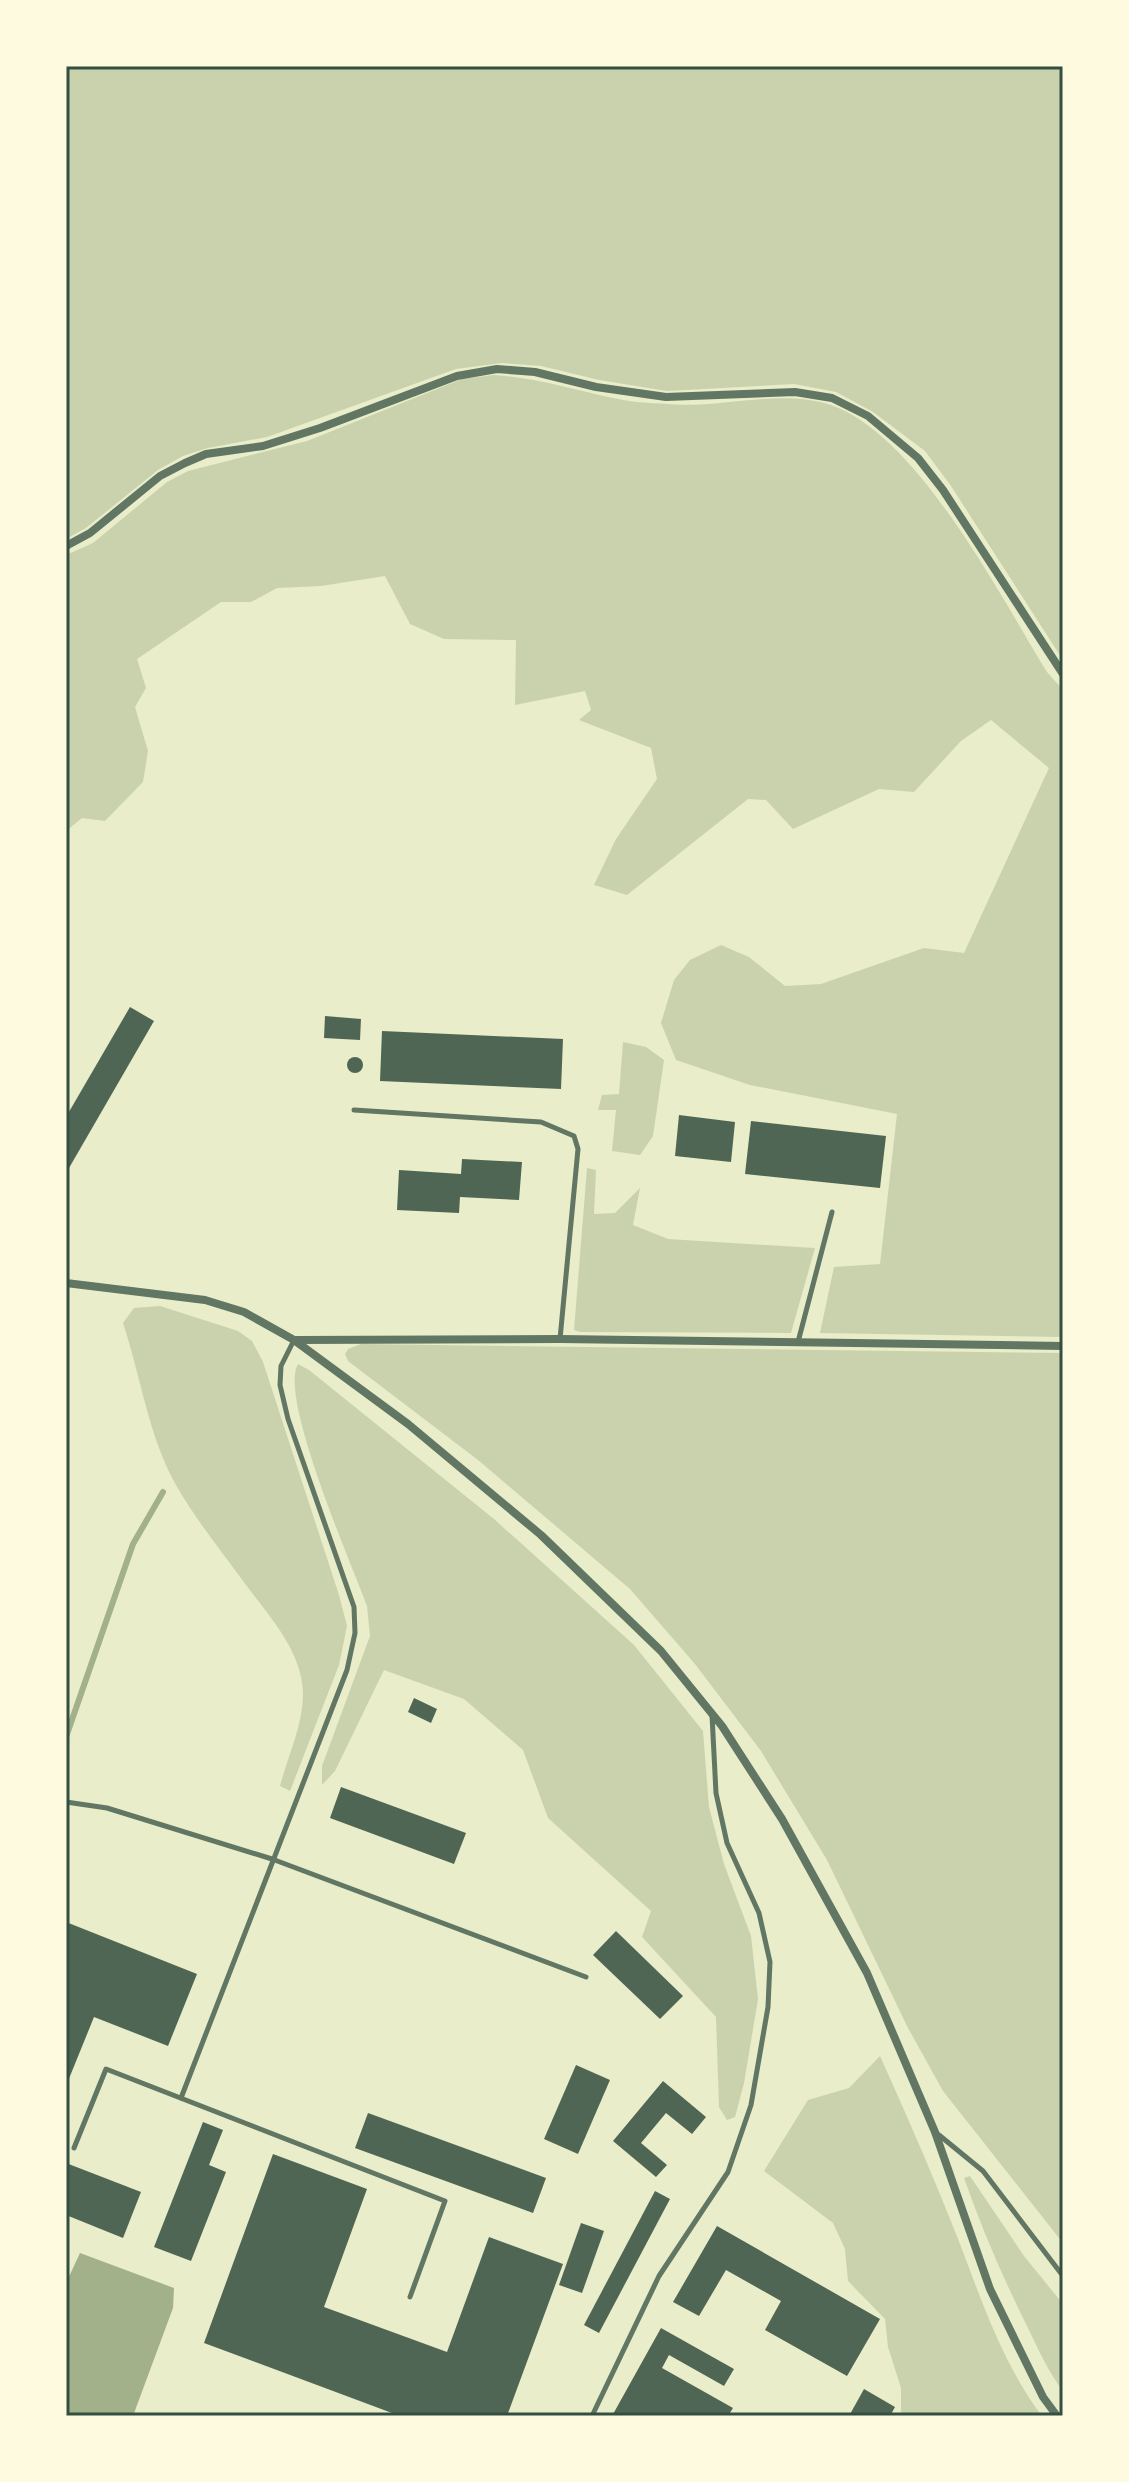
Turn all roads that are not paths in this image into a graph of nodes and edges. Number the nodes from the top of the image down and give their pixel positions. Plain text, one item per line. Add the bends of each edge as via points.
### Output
1 (66, 546) edge
2 (1063, 674) edge
3 (354, 1110) dead end
4 (832, 1212) dead end
5 (66, 1283) edge
6 (560, 1339) junction
7 (294, 1340) junction
8 (798, 1342) junction
9 (1063, 1346) edge
10 (712, 1714) junction
11 (66, 1802) edge
12 (272, 1859) junction
13 (586, 1977) dead end
14 (181, 2098) junction
15 (935, 2132) junction
16 (74, 2148) dead end
17 (1063, 2276) edge
18 (410, 2297) dead end
19 (592, 2416) edge
20 (1057, 2416) edge

1 - 2 street via 185,463 320,428 457,376 497,369 535,372 666,397 795,392 832,398 868,416 918,458
3 - 6 lane via 541,1122 574,1136 578,1149
4 - 8 lane
5 - 7 street via 205,1300 244,1312
6 - 7 street
6 - 8 street
7 - 10 street via 408,1424 541,1535 661,1651
7 - 12 lane via 281,1366 280,1385 354,1607 355,1633 347,1670
8 - 9 street
10 - 15 street via 782,1819 867,1973
10 - 19 lane via 716,1793 727,1843 759,1913 770,1962 768,2007 753,2091 728,2172 659,2276
11 - 12 lane via 107,1808
12 - 13 lane
12 - 14 lane
14 - 16 lane via 106,2069
14 - 18 lane via 445,2201
15 - 17 lane via 983,2171
15 - 20 street via 990,2289

